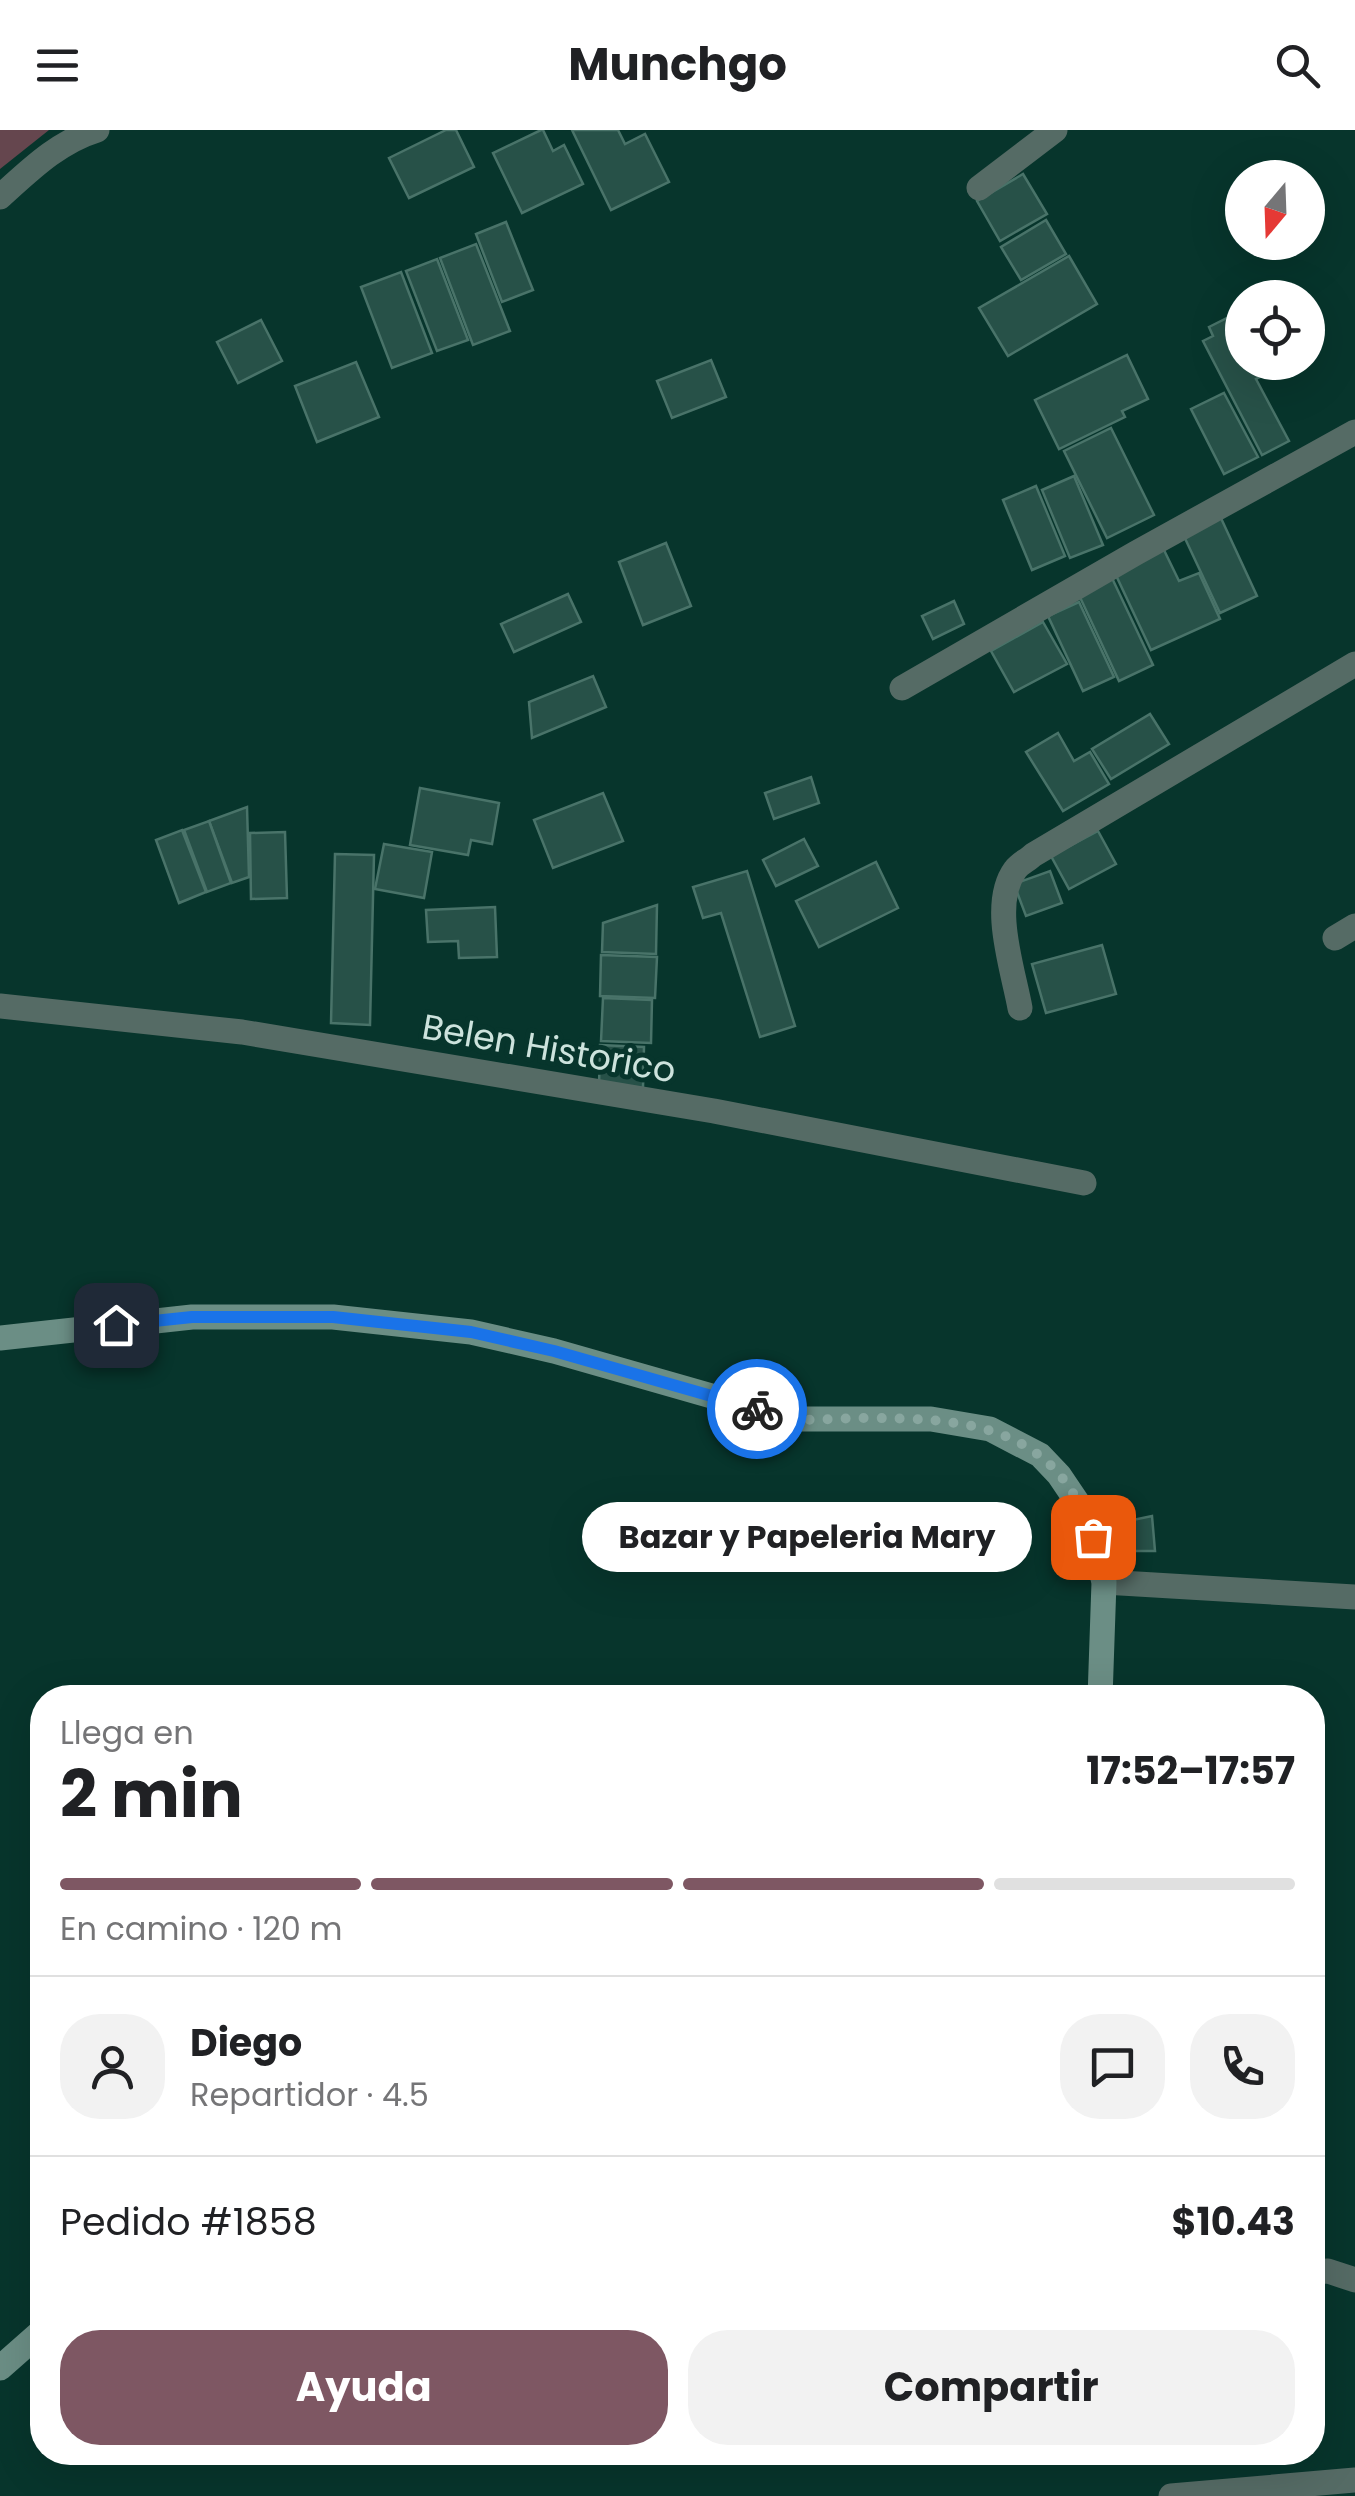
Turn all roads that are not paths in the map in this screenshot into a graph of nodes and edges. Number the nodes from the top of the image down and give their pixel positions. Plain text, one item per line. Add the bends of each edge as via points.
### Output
1 (98, 130) edge
2 (1055, 130) edge
3 (979, 188) dead end
4 (0, 197) edge
5 (1355, 432) edge
6 (1355, 664) edge
7 (902, 688) dead end
8 (0, 1006) edge
9 (1020, 1008) dead end
10 (1084, 1183) dead end
11 (0, 1338) edge
12 (1104, 1582) junction
13 (1355, 1598) edge
14 (1100, 1685) edge
15 (1325, 2270) edge
16 (1355, 2280) edge
17 (30, 2342) edge
18 (0, 2368) edge
19 (1355, 2480) edge
20 (1171, 2496) edge

1 - 4 street via 53,150
2 - 3 street
5 - 7 street
6 - 9 street via 1016,869 1002,910
8 - 10 street, Belen Historico via 242,1032 714,1111
11 - 12 main road via 192,1317 333,1317 471,1332 792,1419 931,1419 990,1429 1040,1455 1059,1475 1086,1515
12 - 13 street
12 - 14 main road
15 - 16 street
17 - 18 main road
19 - 20 street

